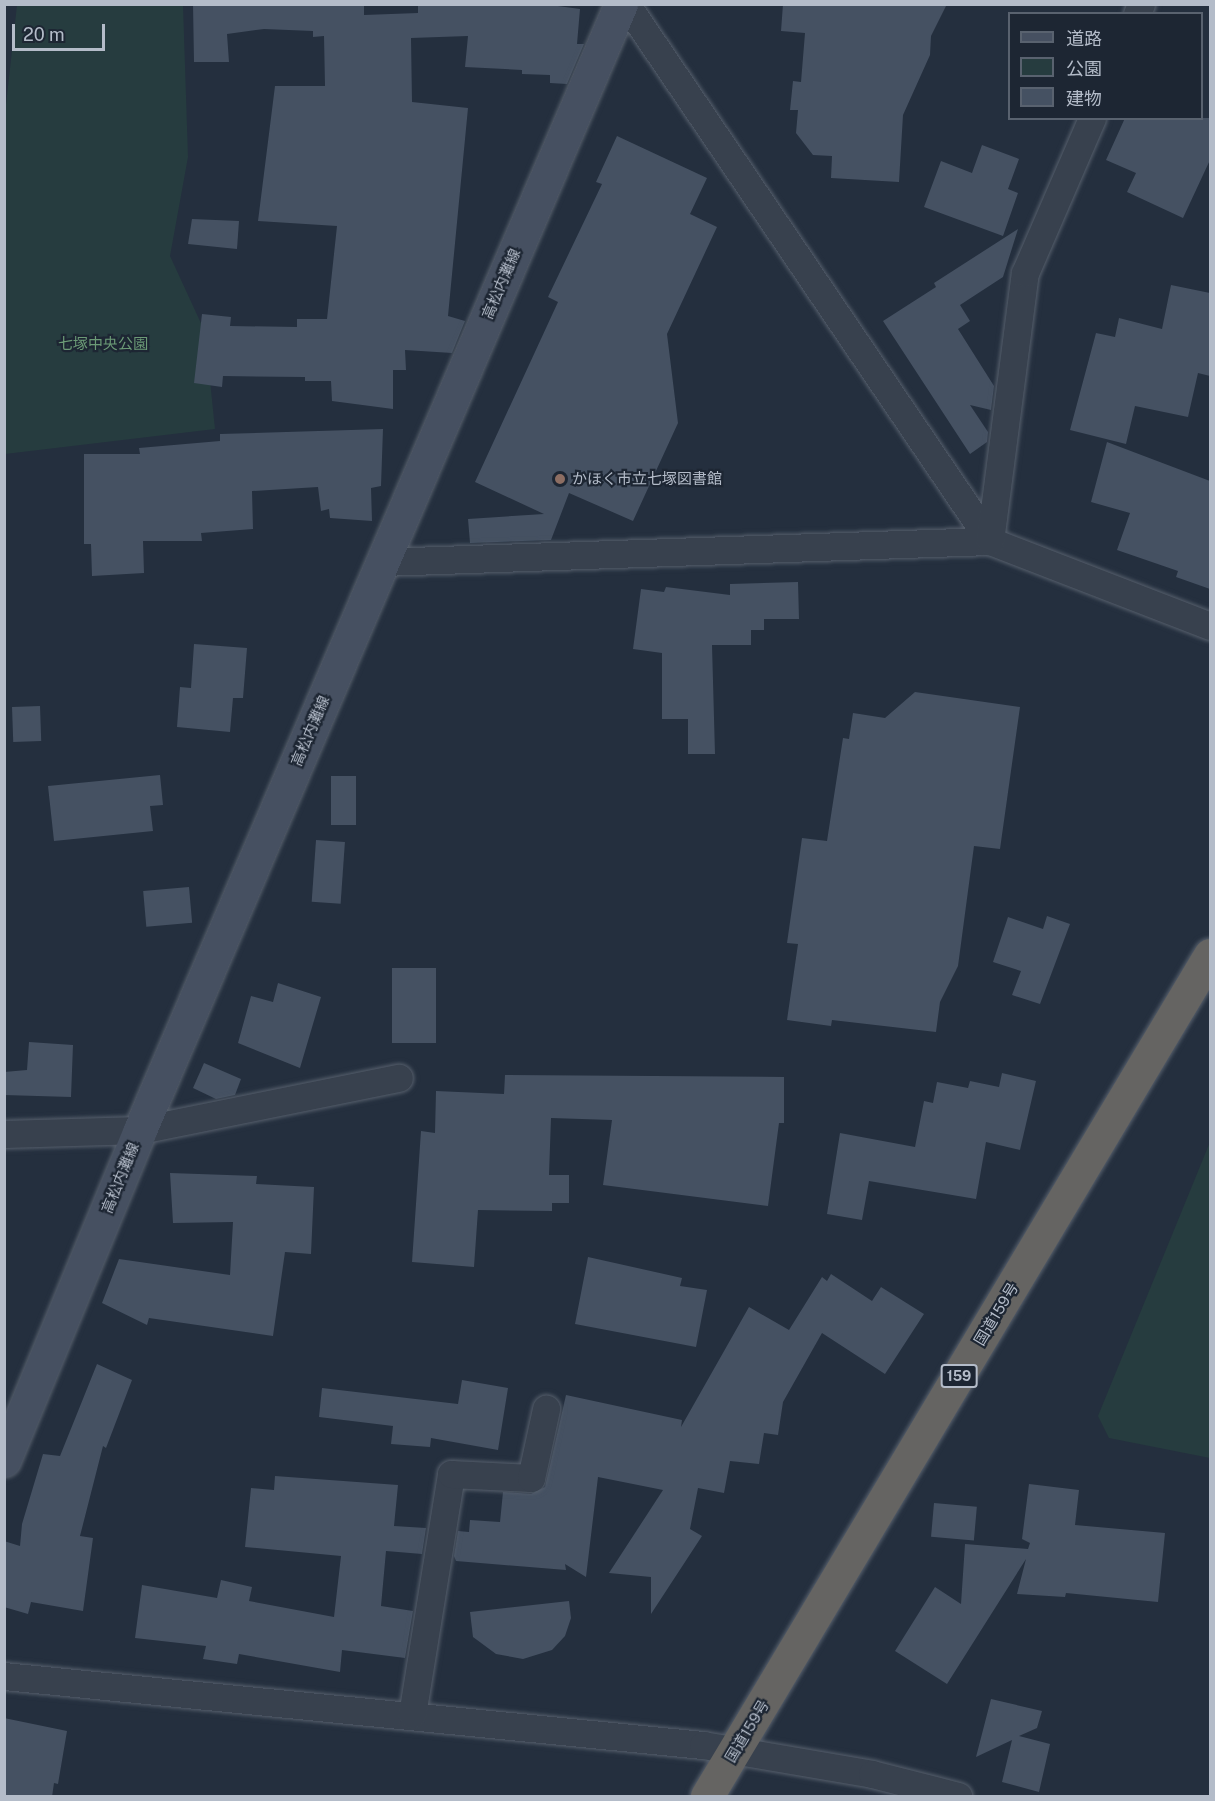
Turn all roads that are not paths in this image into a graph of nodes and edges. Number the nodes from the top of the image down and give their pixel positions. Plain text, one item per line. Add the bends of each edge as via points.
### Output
1 (621, 4) edge
2 (626, 4) edge
3 (1091, 120) edge
4 (990, 541) junction
5 (382, 562) junction
6 (1210, 626) edge
7 (1210, 955) edge
8 (399, 1078) dead end
9 (140, 1130) junction
10 (4, 1134) edge
11 (546, 1408) dead end
12 (4, 1460) edge
13 (4, 1676) edge
14 (412, 1715) junction
15 (734, 1752) junction
16 (707, 1797) edge
17 (958, 1797) edge

1 - 5 main road, 高松内灘線
2 - 4 street
3 - 4 street via 1025,273
4 - 5 street
4 - 6 street
5 - 9 main road, 高松内灘線
7 - 15 highway, 国道159号 / 159
8 - 9 street
9 - 10 street
9 - 12 main road, 高松内灘線
11 - 14 street via 531,1478 451,1474
13 - 14 street
14 - 15 street via 702,1745
15 - 16 highway, 国道159号 / 159
15 - 17 street via 872,1774

